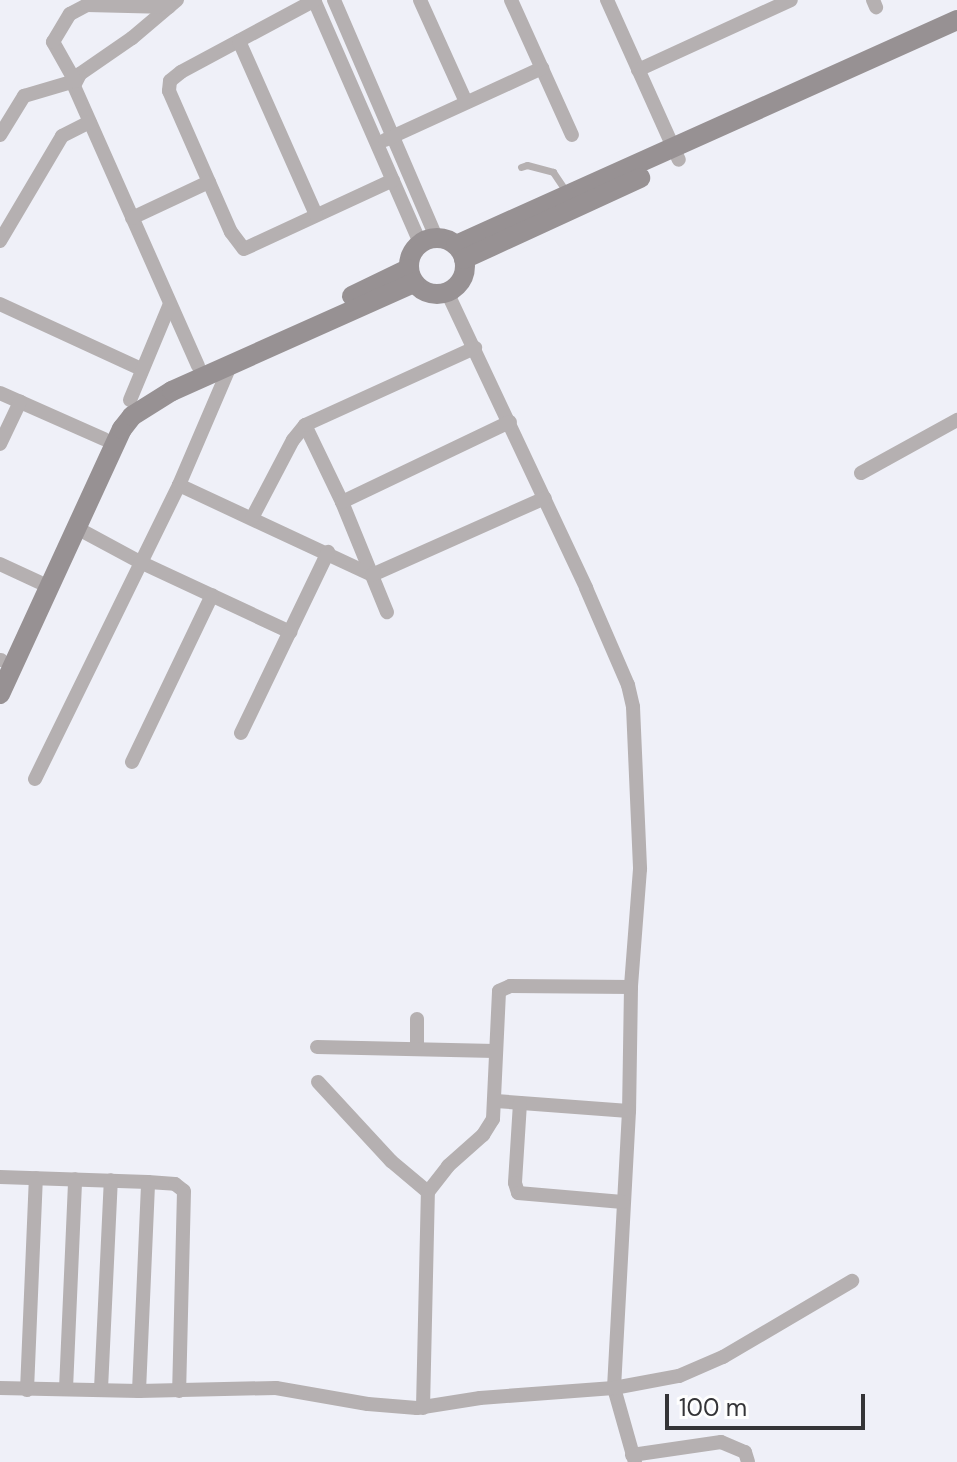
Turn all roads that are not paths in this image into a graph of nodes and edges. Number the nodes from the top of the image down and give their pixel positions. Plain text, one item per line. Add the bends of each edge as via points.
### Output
1 (314, 0) edge
2 (334, 0) edge
3 (420, 0) edge
4 (511, 0) edge
5 (607, 0) edge
6 (783, 2) edge
7 (173, 3) edge
8 (957, 20) edge
9 (957, 34) edge
10 (239, 41) junction
11 (870, 67) junction
12 (542, 68) junction
13 (638, 70) junction
14 (75, 81) junction
15 (466, 102) junction
16 (90, 122) junction
17 (0, 135) edge
18 (572, 135) dead end
19 (393, 137) junction
20 (377, 144) junction
21 (676, 154) junction
22 (521, 167) dead end
23 (393, 180) junction
24 (209, 182) junction
25 (568, 195) junction
26 (316, 215) junction
27 (132, 218) junction
28 (428, 240) junction
29 (0, 241) edge
30 (460, 252) junction
31 (411, 276) junction
32 (447, 292) junction
33 (0, 304) edge
34 (170, 304) junction
35 (475, 348) junction
36 (198, 366) junction
37 (230, 366) junction
38 (141, 369) junction
39 (0, 393) edge
40 (20, 402) junction
41 (134, 406) junction
42 (957, 420) edge
43 (510, 422) junction
44 (305, 425) junction
45 (104, 439) junction
46 (0, 444) edge
47 (861, 473) dead end
48 (179, 485) junction
49 (545, 498) junction
50 (342, 502) junction
51 (252, 518) junction
52 (75, 527) junction
53 (328, 552) junction
54 (140, 562) junction
55 (0, 564) edge
56 (372, 575) junction
57 (39, 582) junction
58 (212, 595) junction
59 (387, 612) dead end
60 (290, 632) junction
61 (0, 661) edge
62 (0, 694) edge
63 (241, 733) dead end
64 (132, 762) dead end
65 (35, 779) dead end
66 (631, 987) junction
67 (417, 1019) dead end
68 (317, 1047) dead end
69 (417, 1049) junction
70 (495, 1051) junction
71 (318, 1082) dead end
72 (496, 1101) junction
73 (520, 1103) junction
74 (629, 1111) junction
75 (0, 1177) edge
76 (36, 1178) junction
77 (75, 1179) junction
78 (111, 1180) junction
79 (148, 1182) junction
80 (428, 1192) junction
81 (623, 1202) junction
82 (852, 1281) dead end
83 (0, 1388) edge
84 (614, 1388) junction
85 (66, 1389) junction
86 (101, 1389) junction
87 (27, 1390) junction
88 (139, 1391) junction
89 (179, 1391) junction
90 (423, 1408) junction
91 (634, 1458) edge
92 (748, 1462) edge

1 - 10 street
1 - 20 street
2 - 19 street
3 - 15 street
4 - 12 street
5 - 13 street
6 - 13 street
7 - 14 street
7 - 14 street via 87,5 70,14 53,42
8 - 11 street
9 - 11 street
10 - 24 street via 181,72 168,87
10 - 26 street
11 - 21 street
12 - 15 street
12 - 18 street
13 - 21 street
14 - 16 street
14 - 17 street via 24,96
15 - 19 street
16 - 27 street
16 - 29 street via 62,136
19 - 20 street
19 - 28 street
20 - 23 street
21 - 25 street
21 - 30 street
22 - 25 lane via 553,172
23 - 26 street
23 - 28 street
24 - 26 street via 244,249
24 - 27 street
25 - 30 street
27 - 34 street
28 - 30 street
28 - 31 street via 411,255
30 - 32 street via 462,277
31 - 32 street via 432,294
31 - 36 street
31 - 37 street
32 - 35 street
33 - 38 street
34 - 36 street
34 - 38 street
35 - 43 street
35 - 44 street
36 - 41 street
37 - 41 street
37 - 48 street
38 - 41 street
39 - 40 street
40 - 45 street
40 - 46 street
41 - 45 street via 114,418
41 - 52 street
42 - 47 street
43 - 49 street
43 - 50 street
44 - 50 street
44 - 51 street
45 - 57 street
48 - 51 street
48 - 54 street
49 - 56 street
49 - 66 street via 633,707 640,869
50 - 56 street
51 - 53 street
52 - 54 street
52 - 62 street
53 - 56 street
53 - 60 street
54 - 58 street
54 - 65 street
55 - 57 street
56 - 59 street
57 - 61 street
58 - 60 street
58 - 64 street
60 - 63 street
66 - 70 street via 504,987 497,997
66 - 74 street
67 - 69 street
68 - 69 street
69 - 70 street
70 - 72 street
71 - 80 street via 391,1161
72 - 73 street
72 - 80 street via 483,1135
73 - 74 street
73 - 81 street via 518,1193
74 - 81 street
75 - 76 street
76 - 77 street
76 - 87 street
77 - 78 street
77 - 85 street
78 - 79 street
78 - 86 street
79 - 88 street
79 - 89 street via 175,1184 185,1196
80 - 90 street
81 - 84 street
82 - 84 street via 723,1357 679,1376
83 - 87 street
84 - 90 street via 480,1398
84 - 91 street
85 - 86 street
85 - 87 street
86 - 88 street
88 - 89 street
89 - 90 street via 276,1388
91 - 92 street via 721,1442 745,1452

